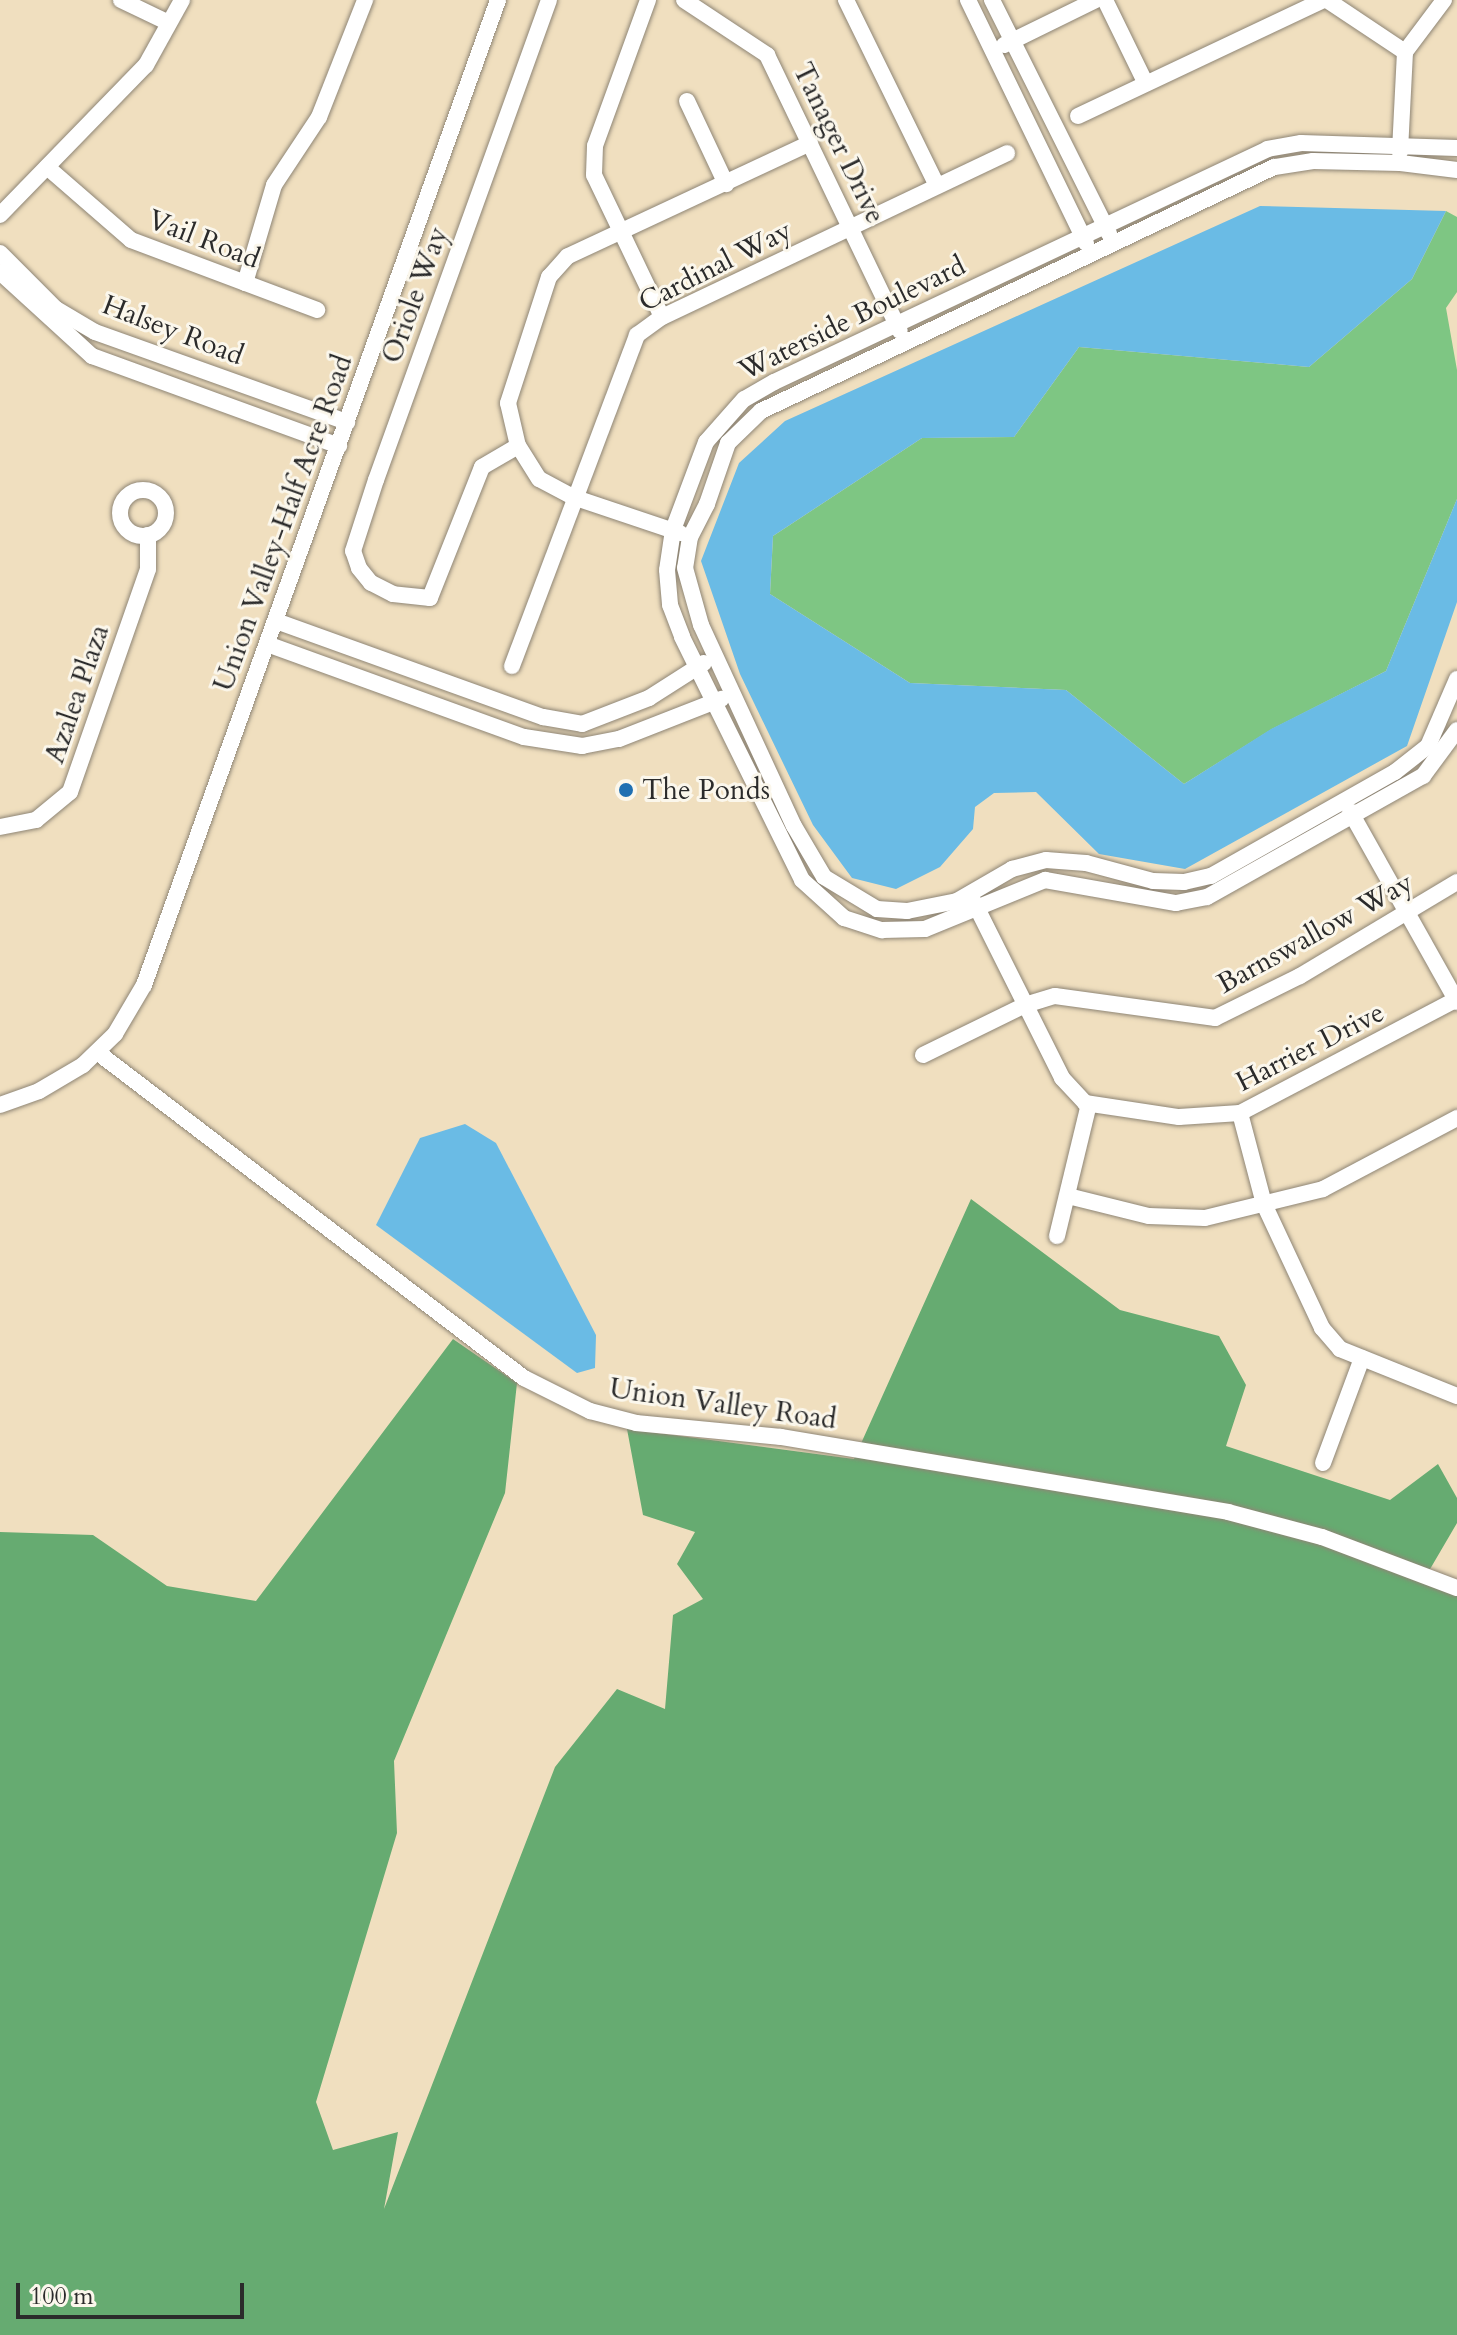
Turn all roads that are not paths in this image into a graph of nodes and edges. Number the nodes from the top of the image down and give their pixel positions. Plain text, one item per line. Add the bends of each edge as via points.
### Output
1 (121, 0) edge
2 (182, 0) edge
3 (365, 0) edge
4 (498, 0) edge
5 (549, 0) edge
6 (648, 0) edge
7 (684, 0) edge
8 (846, 0) edge
9 (968, 0) edge
10 (992, 0) edge
11 (1096, 0) edge
12 (1105, 0) edge
13 (1325, 0) edge
14 (1444, 0) edge
15 (169, 23) junction
16 (1011, 41) junction
17 (992, 51) junction
18 (1405, 52) junction
19 (1146, 84) junction
20 (687, 101) dead end
21 (1078, 116) dead end
22 (810, 143) junction
23 (1401, 143) junction
24 (1457, 148) edge
25 (1007, 153) dead end
26 (1400, 163) junction
27 (47, 167) junction
28 (1457, 170) edge
29 (726, 184) junction
30 (937, 186) junction
31 (0, 215) edge
32 (1104, 224) junction
33 (851, 228) junction
34 (620, 232) junction
35 (1081, 234) junction
36 (1113, 243) junction
37 (0, 253) edge
38 (1091, 253) junction
39 (0, 272) edge
40 (245, 283) junction
41 (317, 310) dead end
42 (662, 317) junction
43 (896, 324) junction
44 (906, 344) junction
45 (234, 382) junction
46 (228, 406) junction
47 (347, 422) junction
48 (339, 446) junction
49 (518, 446) junction
50 (573, 497) junction
51 (673, 530) junction
52 (148, 535) dead end
53 (690, 537) junction
54 (276, 621) junction
55 (267, 644) junction
56 (716, 657) junction
57 (512, 666) dead end
58 (697, 666) junction
59 (1457, 679) edge
60 (732, 693) junction
61 (714, 703) junction
62 (1457, 730) edge
63 (1343, 799) junction
64 (1354, 818) junction
65 (0, 827) edge
66 (1457, 882) edge
67 (969, 894) junction
68 (979, 910) junction
69 (1405, 915) junction
70 (1457, 1000) edge
71 (1025, 1005) junction
72 (97, 1052) junction
73 (923, 1055) dead end
74 (1089, 1104) junction
75 (0, 1105) edge
76 (1240, 1113) junction
77 (1457, 1118) edge
78 (1068, 1196) junction
79 (1264, 1204) junction
80 (1057, 1236) dead end
81 (1362, 1358) junction
82 (1457, 1396) edge
83 (1323, 1463) dead end
84 (1457, 1588) edge

1 - 15 street
2 - 15 street
3 - 40 street via 319,117 274,185
4 - 47 street, Union Valley-Half Acre Road
5 - 49 street, Oriole Way via 353,551 371,583 393,594 430,598 482,467
6 - 34 street via 595,146 594,175
7 - 22 street, Tanager Drive via 767,55
8 - 30 street
9 - 17 street
10 - 16 street
11 - 16 street
12 - 19 street
13 - 18 street
13 - 19 street
14 - 18 street
15 - 27 street via 146,65
16 - 17 street
16 - 32 street
17 - 35 street
18 - 23 street
19 - 21 street
20 - 29 street
22 - 29 street
22 - 33 street, Tanager Drive
23 - 24 street, Waterside Boulevard
23 - 26 street
23 - 32 street, Waterside Boulevard via 1301,143 1268,149
25 - 30 street, Cardinal Way
26 - 28 street, Waterside Boulevard
26 - 36 street, Waterside Boulevard via 1313,161 1274,167
27 - 31 street
27 - 40 street, Vail Road via 131,240
29 - 34 street
30 - 33 street, Cardinal Way
32 - 35 street, Waterside Boulevard
32 - 36 street
33 - 42 street, Cardinal Way
33 - 43 street, Tanager Drive
34 - 42 street
34 - 49 street via 568,256 549,277 508,403
35 - 38 street
35 - 43 street, Waterside Boulevard
36 - 38 street, Waterside Boulevard
37 - 45 street, Halsey Road via 56,309 95,332
38 - 44 street, Waterside Boulevard
39 - 46 street, Halsey Road via 92,356
40 - 41 street, Vail Road
42 - 50 street, Cardinal Way via 629,345
43 - 44 street, Tanager Drive
43 - 51 street, Waterside Boulevard via 774,382 723,418 706,442
44 - 53 street, Waterside Boulevard via 761,411 728,443
45 - 46 street via 224,393
45 - 47 street, Halsey Road
46 - 48 street, Halsey Road
47 - 48 street, Union Valley-Half Acre Road
48 - 54 street, Union Valley-Half Acre Road
49 - 50 street via 539,479
50 - 51 street
50 - 57 street, Cardinal Way
51 - 53 street
51 - 58 street, Waterside Boulevard via 667,570 670,605
52 - 65 street, Azalea Plaza via 148,569 70,792 36,820
53 - 56 street, Waterside Boulevard via 685,568 690,594
54 - 55 street, Union Valley-Half Acre Road
54 - 58 street via 543,717 582,724 649,698
55 - 61 street via 524,737 582,746 619,739
55 - 72 street, Union Valley-Half Acre Road via 158,952 130,1013
56 - 58 street
56 - 60 street, Waterside Boulevard
58 - 61 street, Waterside Boulevard
59 - 63 street, Waterside Boulevard via 1428,746 1395,772
60 - 61 street
60 - 67 street, Waterside Boulevard via 824,877 877,909 907,911
61 - 68 street, Waterside Boulevard via 802,880 844,918 882,930 925,929
62 - 64 street, Waterside Boulevard via 1423,776
63 - 64 street
63 - 67 street, Waterside Boulevard via 1211,876 1153,881 1086,863 1046,860 1012,869
64 - 68 street, Waterside Boulevard via 1207,897 1176,903 1045,880 1011,890
64 - 69 street
66 - 69 street, Barnswallow Way
67 - 68 street
68 - 71 street
69 - 70 street
69 - 71 street, Barnswallow Way via 1215,1018 1055,996
70 - 76 street, Harrier Drive
71 - 73 street, Barnswallow Way
71 - 74 street via 1062,1078
72 - 75 street via 65,1077
72 - 84 street, Union Valley Road via 524,1378 590,1411 636,1423 781,1437 1228,1512 1322,1537
74 - 76 street, Harrier Drive via 1179,1117
74 - 78 street
76 - 79 street
77 - 79 street via 1323,1189
78 - 79 street via 1149,1216 1205,1218
78 - 80 street
79 - 81 street via 1322,1328 1340,1349
81 - 82 street
81 - 83 street

